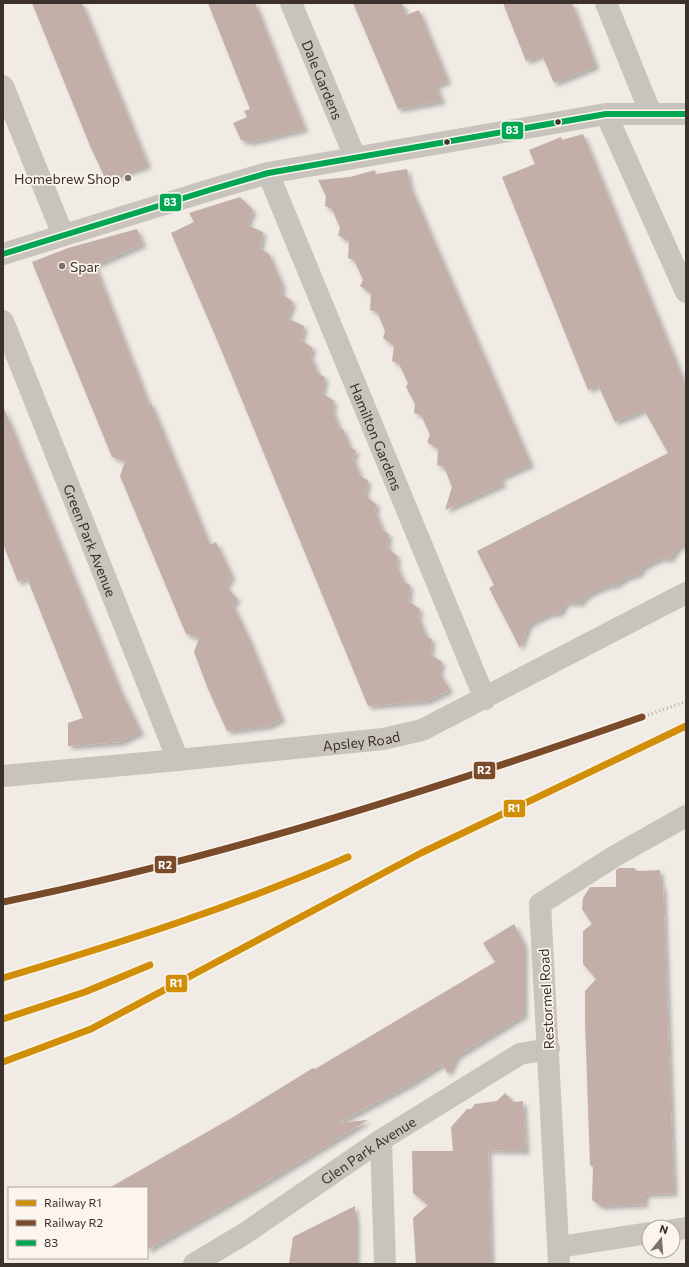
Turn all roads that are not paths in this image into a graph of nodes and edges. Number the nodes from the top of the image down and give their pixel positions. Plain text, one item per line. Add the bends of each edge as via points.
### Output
1 (290, 3) edge
2 (606, 3) edge
3 (3, 86) edge
4 (606, 114) junction
5 (650, 114) junction
6 (686, 114) edge
7 (355, 157) junction
8 (268, 173) junction
9 (63, 235) junction
10 (3, 254) edge
11 (686, 292) edge
12 (3, 321) edge
13 (686, 593) edge
14 (485, 699) junction
15 (178, 760) junction
16 (3, 776) edge
17 (686, 816) edge
18 (548, 1049) junction
19 (381, 1140) junction
20 (641, 1236) edge
21 (559, 1255) edge
22 (194, 1264) edge
23 (385, 1264) edge

1 - 7 street, Dale Gardens
2 - 5 street
3 - 9 street
4 - 5 street
4 - 7 street
4 - 11 street
5 - 6 street
7 - 8 street
8 - 9 street
8 - 14 street, Hamilton Gardens
9 - 10 street
12 - 15 street, Green Park Avenue
13 - 14 street, Apsley Road
14 - 15 street, Apsley Road via 422,730 384,739
15 - 16 street, Apsley Road
17 - 18 street, Restormel Road via 615,856 540,904
18 - 19 street, Glen Park Avenue via 520,1054
18 - 21 street, Restormel Road
19 - 22 street, Glen Park Avenue via 244,1234
19 - 23 street
20 - 21 street

